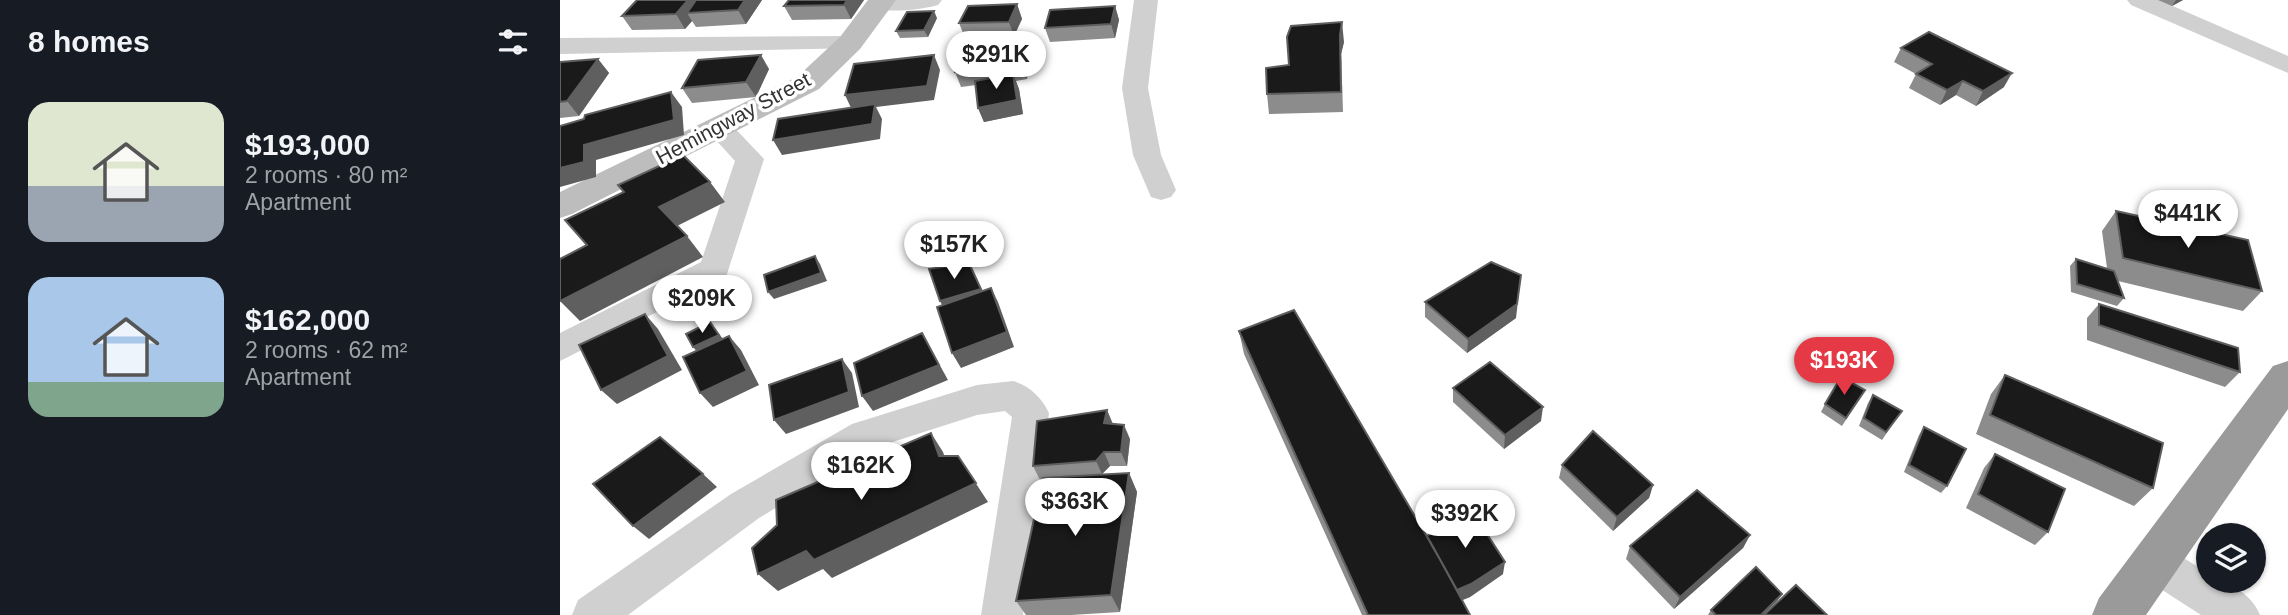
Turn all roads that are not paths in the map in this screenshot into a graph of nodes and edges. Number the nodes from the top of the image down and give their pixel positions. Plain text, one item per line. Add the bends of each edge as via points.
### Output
1 (930, 0) edge
2 (1146, 0) edge
3 (2139, 0) edge
4 (881, 2) edge
5 (850, 43) junction
6 (560, 46) edge
7 (2288, 65) edge
8 (719, 128) junction
9 (1161, 190) dead end
10 (560, 206) edge
11 (560, 348) edge
12 (2288, 377) edge
13 (2154, 562) junction
14 (593, 615) edge
15 (1002, 615) edge
16 (2117, 615) edge
17 (2239, 615) edge

1 - 4 street
2 - 9 street via 1135,88 1147,155
3 - 7 street
4 - 5 main road, Hemingway Street
5 - 6 street
5 - 8 main road, Hemingway Street via 808,83
8 - 10 main road, Hemingway Street
8 - 11 street via 750,159 715,269
12 - 13 highway
13 - 16 highway
13 - 17 street
14 - 15 street via 745,506 865,435 977,400 1013,395 1031,413

